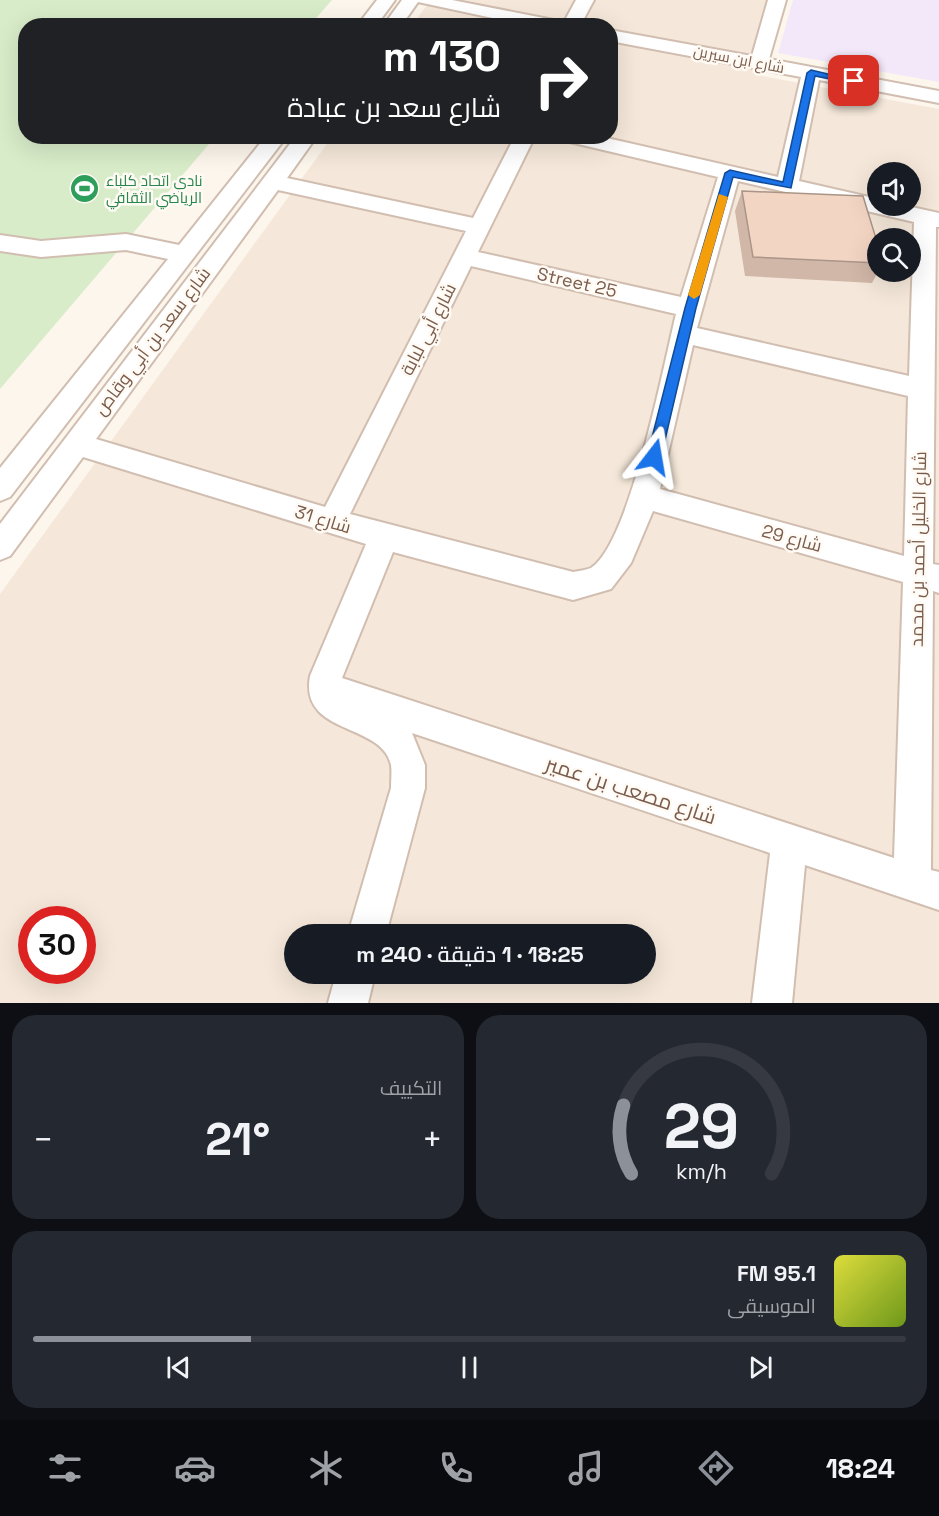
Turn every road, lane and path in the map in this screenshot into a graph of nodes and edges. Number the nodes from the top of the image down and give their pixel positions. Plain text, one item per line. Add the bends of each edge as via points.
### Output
1 (386, 0) edge
2 (411, 0) edge
3 (425, 0) edge
4 (585, 0) edge
5 (777, 0) edge
6 (372, 18) edge
7 (398, 18) edge
8 (518, 18) edge
9 (575, 18) edge
10 (618, 37) edge
11 (759, 63) junction
12 (811, 73) junction
13 (939, 97) edge
14 (271, 144) edge
15 (301, 144) edge
16 (521, 144) edge
17 (603, 144) edge
18 (730, 173) junction
19 (273, 182) junction
20 (787, 186) junction
21 (932, 218) edge
22 (480, 227) junction
23 (0, 243) edge
24 (184, 254) junction
25 (465, 256) junction
26 (690, 308) junction
27 (684, 334) junction
28 (927, 379) edge
29 (75, 444) junction
30 (0, 489) edge
31 (644, 498) junction
32 (332, 522) junction
33 (384, 537) junction
34 (0, 547) edge
35 (928, 576) edge
36 (324, 688) junction
37 (789, 842) junction
38 (925, 886) edge
39 (370, 924) edge
40 (353, 984) edge
41 (348, 1003) edge
42 (772, 1003) edge

1 - 6 street
2 - 7 street
3 - 8 street
4 - 9 street
5 - 11 street
10 - 11 street, شارع ابن سيرين
11 - 12 street, شارع ابن سيرين
12 - 13 street, شارع ابن سيرين
12 - 20 street
14 - 24 street, شارع سعد بن أبي وقاص
15 - 19 street, شارع سعد بن أبي وقاص
16 - 22 street, شارع أبي لبابة
17 - 18 street
18 - 20 street
18 - 26 street
19 - 22 street
19 - 29 street, شارع سعد بن أبي وقاص
20 - 21 street
21 - 28 street, شارع الخليل أحمد بن محمد
22 - 25 street, شارع أبي لبابة
23 - 24 street via 40,249 126,242
24 - 30 street, شارع سعد بن أبي وقاص
25 - 26 street, Street 25
25 - 32 street, شارع أبي لبابة
26 - 27 street
27 - 28 street
27 - 31 street
28 - 35 street, شارع الخليل أحمد بن محمد
29 - 32 street, شارع 31
29 - 34 street, شارع سعد بن أبي وقاص
31 - 33 street, شارع 31 via 621,554 600,579 573,586
31 - 35 street, شارع 29
32 - 33 street, شارع 31
33 - 36 street
35 - 38 street, شارع الخليل أحمد بن محمد
36 - 37 street, شارع مصعب بن عمير
36 - 39 street via 335,705 383,729 399,744 408,765 408,788
37 - 38 street, شارع مصعب بن عمير
37 - 42 street
40 - 41 street

